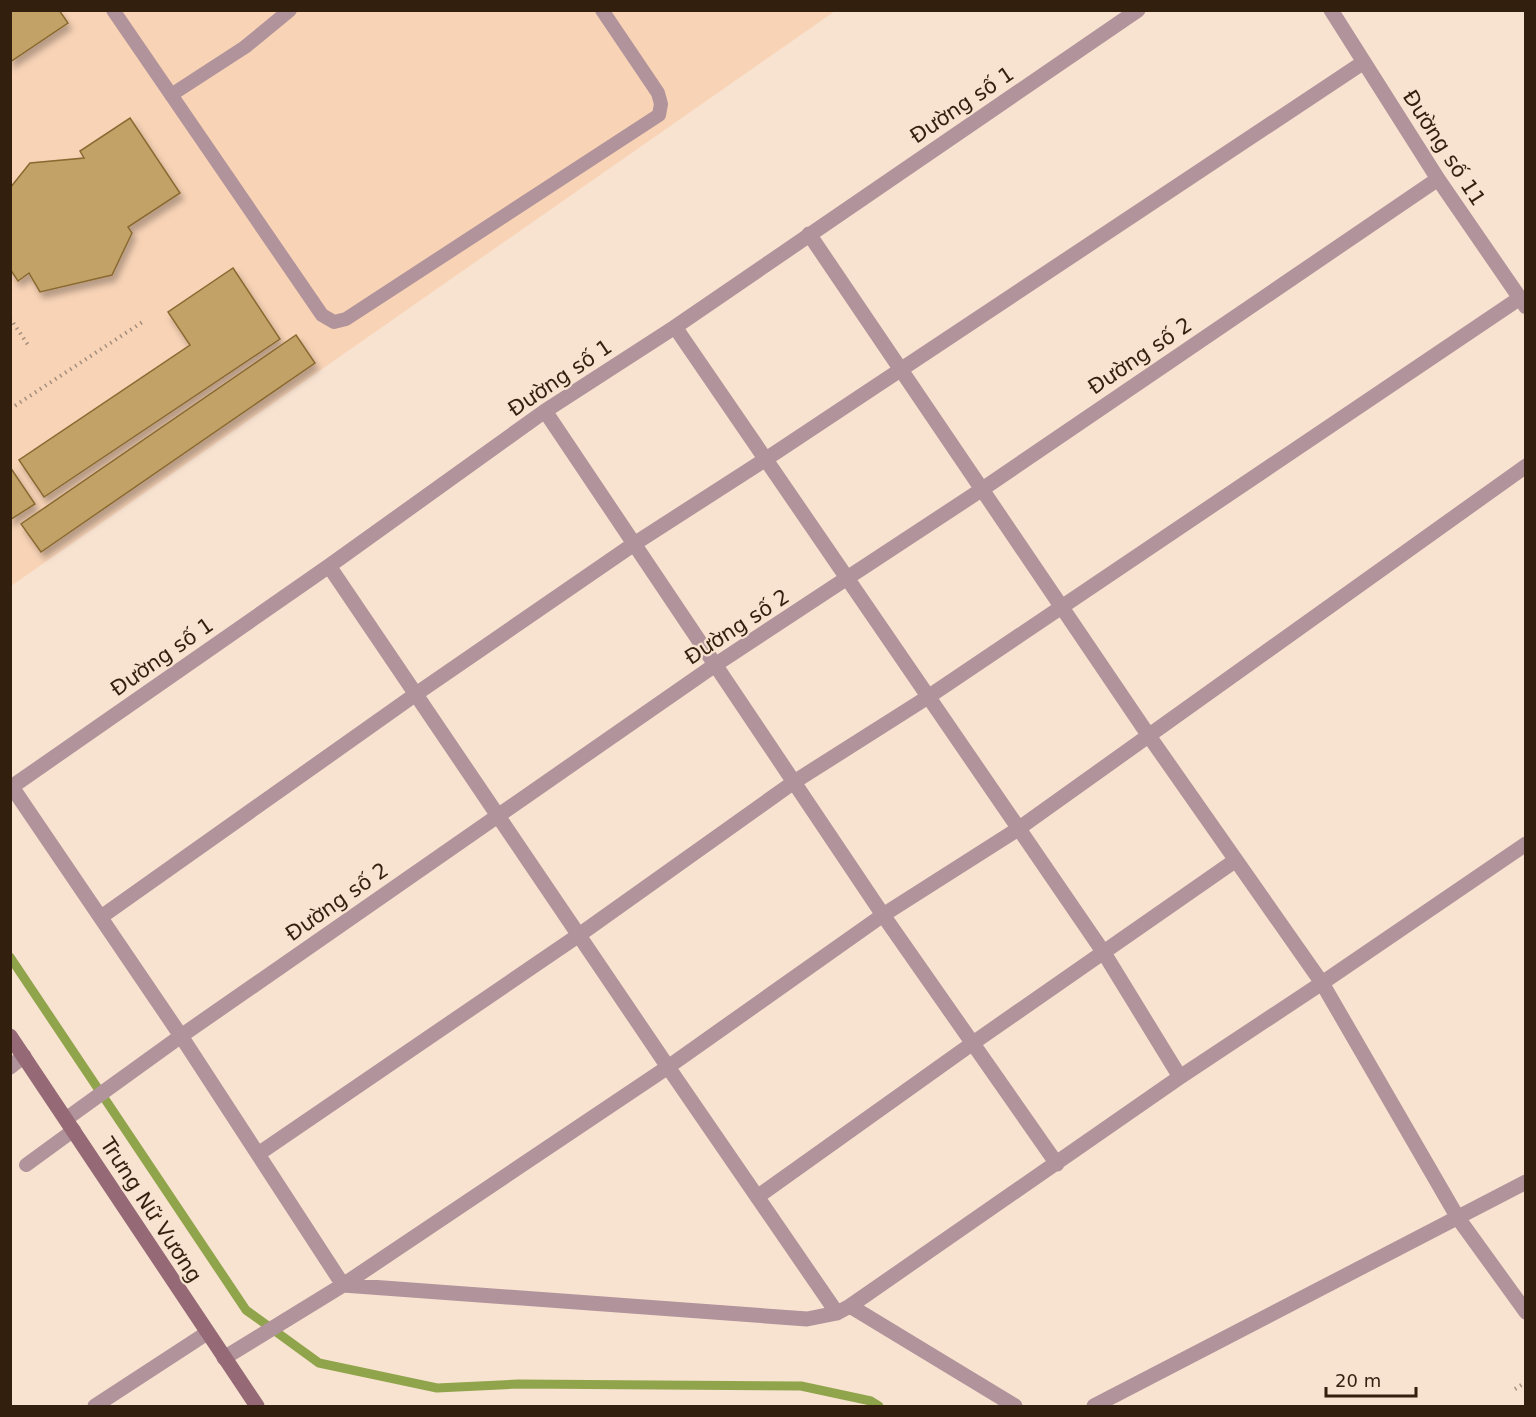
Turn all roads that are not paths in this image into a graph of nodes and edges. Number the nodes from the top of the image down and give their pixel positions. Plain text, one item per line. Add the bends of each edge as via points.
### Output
1 (113, 10) edge
2 (290, 10) edge
3 (602, 10) edge
4 (1138, 10) edge
5 (1331, 10) edge
6 (1364, 62) junction
7 (171, 95) junction
8 (1438, 179) junction
9 (809, 234) junction
10 (1522, 303) edge
11 (675, 327) junction
12 (900, 370) junction
13 (545, 411) junction
14 (766, 459) junction
15 (1526, 466) edge
16 (981, 490) junction
17 (634, 544) junction
18 (329, 566) junction
19 (848, 579) junction
20 (1062, 608) junction
21 (715, 665) junction
22 (416, 694) junction
23 (928, 697) junction
24 (1149, 736) junction
25 (794, 782) junction
26 (11, 787) edge
27 (498, 816) junction
28 (1017, 829) junction
29 (1526, 844) edge
30 (1236, 860) junction
31 (883, 915) junction
32 (101, 917) junction
33 (579, 935) junction
34 (1104, 953) junction
35 (1322, 983) junction
36 (10, 1036) edge
37 (181, 1036) junction
38 (973, 1043) junction
39 (24, 1056) junction
40 (10, 1066) edge
41 (668, 1067) junction
42 (1180, 1077) junction
43 (70, 1124) junction
44 (258, 1154) junction
45 (1057, 1164) junction
46 (26, 1165) dead end
47 (1526, 1182) edge
48 (757, 1197) junction
49 (1458, 1218) junction
50 (343, 1285) junction
51 (844, 1309) junction
52 (1526, 1312) edge
53 (207, 1333) junction
54 (224, 1358) junction
55 (95, 1407) edge
56 (257, 1407) edge
57 (1015, 1407) edge
58 (1095, 1407) edge

1 - 7 lane
2 - 7 lane via 245,47
3 - 7 lane via 658,93 659,115 346,319 334,322 322,315
4 - 9 street, Đường số 1
5 - 6 street, Đường số 11
6 - 8 street, Đường số 11
6 - 12 street
8 - 10 street, Đường số 11
8 - 16 street, Đường số 2
9 - 11 street, Đường số 1
9 - 12 street
10 - 20 street
11 - 13 street, Đường số 1
11 - 14 street
12 - 14 street
12 - 16 street
13 - 17 street
13 - 18 street, Đường số 1
14 - 17 street
14 - 19 street
15 - 24 street
16 - 19 street, Đường số 2
16 - 20 street
17 - 21 street
17 - 22 street
18 - 22 street
18 - 26 street, Đường số 1
19 - 21 street, Đường số 2
19 - 23 street
20 - 23 street
20 - 24 street
21 - 25 street
21 - 27 street, Đường số 2
22 - 27 street
22 - 32 street
23 - 25 street
23 - 28 street
24 - 28 street
24 - 30 street
25 - 31 street
25 - 33 street
26 - 32 street
27 - 33 street
27 - 37 street, Đường số 2
28 - 31 street
28 - 34 street
29 - 35 street
30 - 34 street
30 - 35 street
31 - 38 street
31 - 41 street
32 - 37 street
33 - 41 street
33 - 44 street
34 - 38 street
34 - 42 street
35 - 42 street
35 - 49 street
36 - 39 street, Trưng Nữ Vương
37 - 43 street, Đường số 2 via 84,1105
37 - 44 street
38 - 45 street
38 - 48 street
39 - 40 street
39 - 43 street, Trưng Nữ Vương
41 - 48 street
41 - 50 street
42 - 45 street
43 - 46 lane
43 - 53 street, Trưng Nữ Vương
44 - 50 street
45 - 51 street
47 - 49 street
48 - 51 street
49 - 52 street
49 - 58 street
50 - 51 street via 807,1319
50 - 54 street
51 - 57 street
53 - 54 street, Trưng Nữ Vương
53 - 55 street
54 - 56 street, Trưng Nữ Vương

